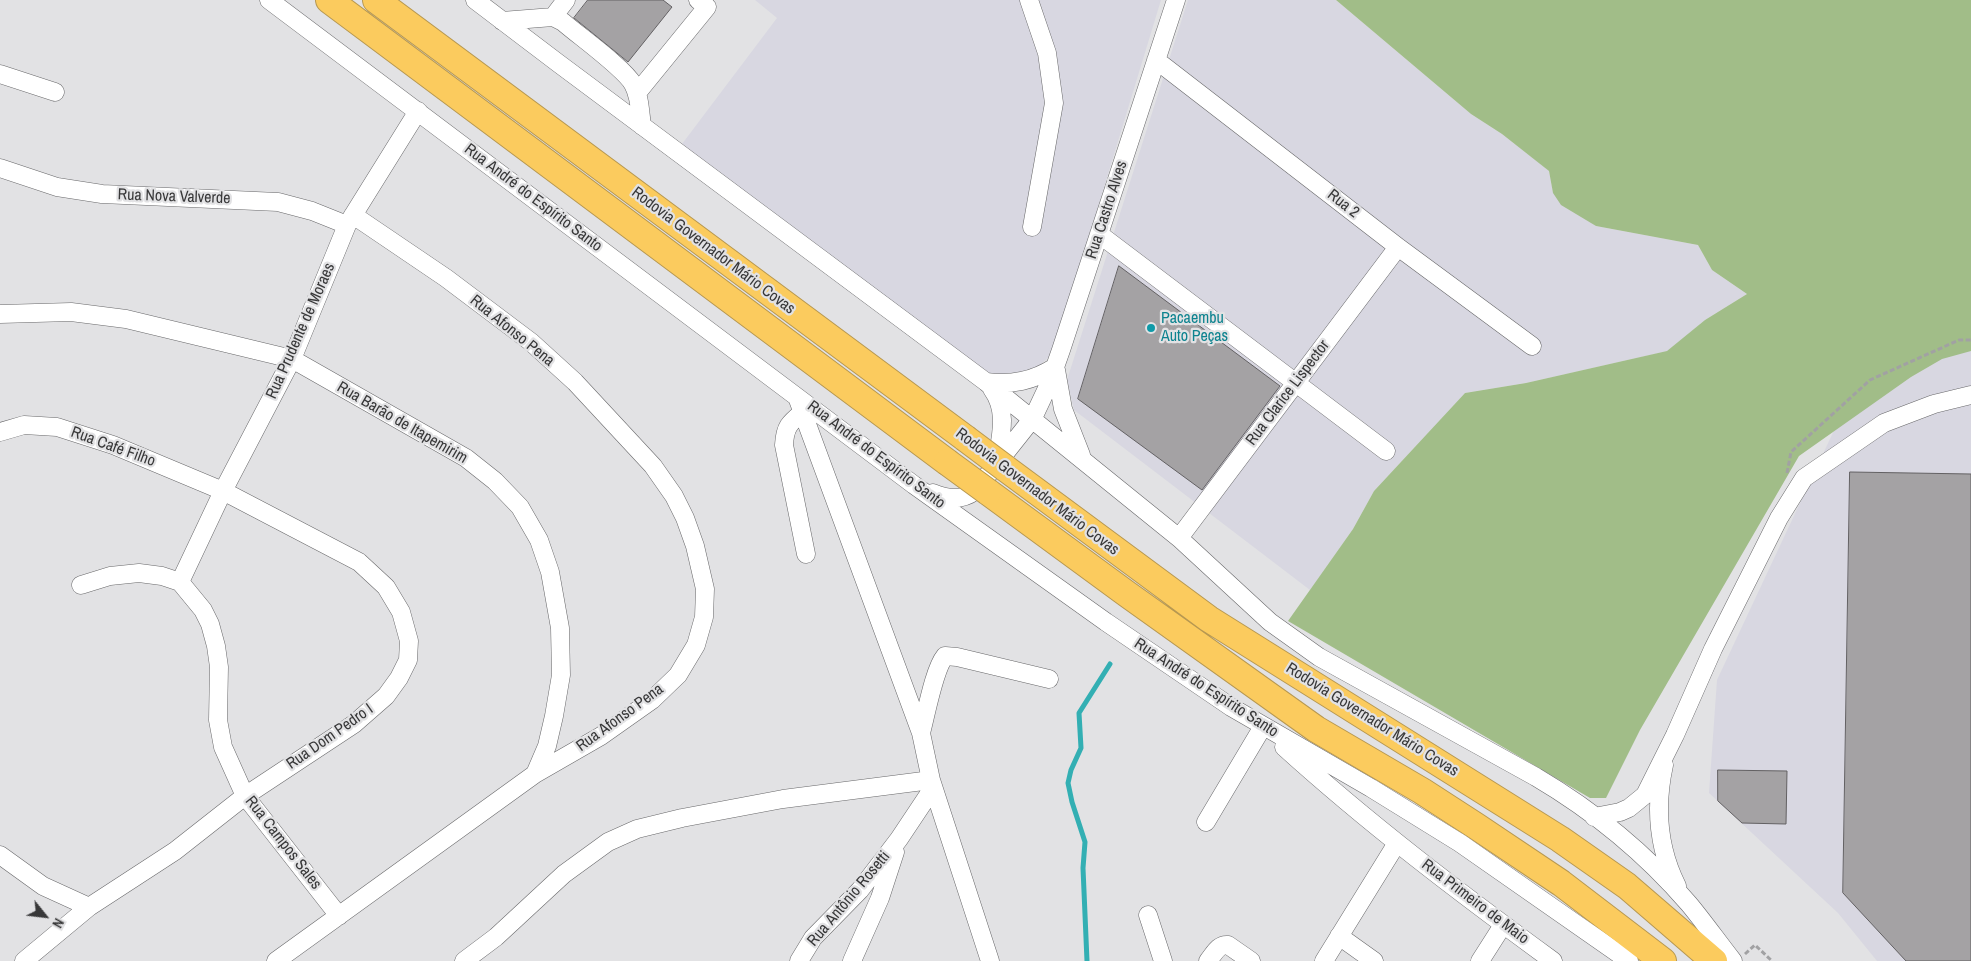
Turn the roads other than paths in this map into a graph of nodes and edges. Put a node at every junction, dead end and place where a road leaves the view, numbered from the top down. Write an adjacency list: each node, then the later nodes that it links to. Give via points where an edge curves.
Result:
1 (269, 0): 15 (street, Rua André do Espírito Santo)
2 (329, 0): 76 (highway, Rodovia Governador Mário Covas, bridge, via 1127,594 1316,729 1422,791 1561,883)
3 (376, 0): 34 (highway, Rodovia Governador Mário Covas, bridge)
4 (475, 0): 10 (street, Rodovia Governador Mário Covas)
5 (566, 0): 9 (street)
6 (1029, 0): 19 (street, via 1047,53 1054,103)
7 (1176, 0): 11 (street, Rua Castro Alves)
8 (706, 2): 14 (street)
9 (553, 17): 10 (street); 14 (street, via 621,70)
10 (502, 21): 16 (street, Rodovia Governador Mário Covas)
11 (1156, 60): 20 (street, Rua Castro Alves); 21 (street, Rua 2)
12 (0, 74): 13 (street)
13 (55, 92)
14 (637, 93): 16 (street)
15 (418, 111): 18 (street, Rua Prudente de Moraes); 29 (street, Rua André do Espírito Santo)
16 (642, 126): 26 (street, Rodovia Governador Mário Covas)
17 (0, 168): 18 (street, Rua Nova Valverde, via 57,187 102,194 278,202)
18 (350, 220): 24 (street, Rua Prudente de Moraes); 45 (street, Rua Afonso Pena, via 446,278 524,337 574,382 653,466 674,496 688,527 705,589 704,617 696,645 678,675 652,700 601,736)
19 (1032, 227)
20 (1099, 234): 25 (street, Rua Castro Alves); 27 (street)
21 (1398, 247): 23 (street, Rua 2); 27 (street, Rua Clarice Lispector)
22 (0, 314): 24 (street, Rua Barão de Itapemirim, via 70,312 126,319)
23 (1532, 346)
24 (292, 359): 36 (street, Rua Prudente de Moraes); 45 (street, Rua Barão de Itapemirim, via 466,458 520,507 539,540 550,572 560,628 561,674 554,716 547,746)
25 (1055, 367): 26 (street, via 1022,382); 30 (street, Rua Castro Alves); 33 (street, via 1063,409)
26 (986, 382): 30 (street, Rodovia Governador Mário Covas); 34 (street, via 996,394 1002,410)
27 (1296, 383): 32 (street); 37 (street, Rua Clarice Lispector)
28 (1971, 395): 44 (street, via 1884,422 1804,478 1779,518 1713,649)
29 (800, 404): 35 (street, Rua André do Espírito Santo); 38 (street, via 785,432 784,445); 43 (street, Rua André do Espírito Santo)
30 (1033, 418): 33 (street, Rodovia Governador Mário Covas); 34 (street, Rua Castro Alves)
31 (0, 432): 36 (street, Rua Café Filho, via 24,425 57,427 113,445)
32 (1386, 451)
33 (1083, 459): 37 (street, Rodovia Governador Mário Covas)
34 (1001, 464): 35 (street, Rua Castro Alves, via 975,491 963,497 942,497); 77 (highway, Rodovia Governador Mário Covas, via 1209,619 1560,839 1627,886)
35 (914, 485): 42 (street, Rua André do Espírito Santo, via 1185,677)
36 (223, 491): 39 (street, Rua Prudente de Moraes); 47 (street, Rua Dom Pedro I, via 359,562 386,587 401,612 409,641 408,660 386,696 354,724)
37 (1179, 538): 48 (street, Rodovia Governador Mário Covas, via 1252,608 1319,657 1542,781)
38 (806, 554)
39 (180, 582): 40 (street, via 139,573 110,576); 47 (street, Rua Campos Sales, via 210,624 219,668 218,720 223,747)
40 (81, 585)
41 (1049, 679): 43 (street, via 946,656 940,665)
42 (1259, 725): 49 (street); 51 (street, Rua Primeiro de Maio, via 1337,795); 75 (street, Rua André do Espírito Santo, via 1460,843)
43 (921, 734): 46 (street, Rua André do Espírito Santo)
44 (1675, 735): 48 (street, via 1645,795 1620,812); 55 (street, via 1664,767 1660,823 1665,857)
45 (535, 774): 58 (street, Rua Afonso Pena)
46 (932, 784): 50 (street, Rua Antônio Rosetti); 64 (street, via 783,799 636,829 608,842 564,874 496,937); 67 (street, Rua André do Espírito Santo)
47 (245, 796): 56 (street, Rua Dom Pedro I, via 175,851); 58 (street, Rua Campos Sales)
48 (1594, 817): 55 (street, Rodovia Governador Mário Covas, via 1641,855)
49 (1206, 822)
50 (899, 839): 53 (street, Rua Antônio Rosetti); 54 (street)
51 (1397, 843): 59 (street, Rua Primeiro de Maio); 60 (street)
52 (0, 855): 56 (street, via 43,886)
53 (860, 890): 54 (street); 65 (street, Rua Antônio Rosetti, via 813,938)
54 (880, 898): 66 (street)
55 (1688, 903): 61 (street, Rodovia Governador Mário Covas)
56 (89, 907): 62 (street, Rua Dom Pedro I)
57 (1148, 914): 68 (street)
58 (339, 916): 63 (street, Rua Afonso Pena)
59 (1503, 925): 73 (street); 74 (street, Rua Primeiro de Maio)
60 (1339, 936): 71 (street); 72 (street)
61 (1738, 958)
62 (24, 961)
63 (276, 961)
64 (464, 961)
65 (800, 961)
66 (852, 961)
67 (990, 961)
68 (1163, 961)
69 (1208, 961): 70 (street, via 1224,945)
70 (1251, 961)
71 (1324, 961)
72 (1374, 961)
73 (1480, 961)
74 (1553, 961)
75 (1629, 961)
76 (1663, 961)
77 (1714, 961)

